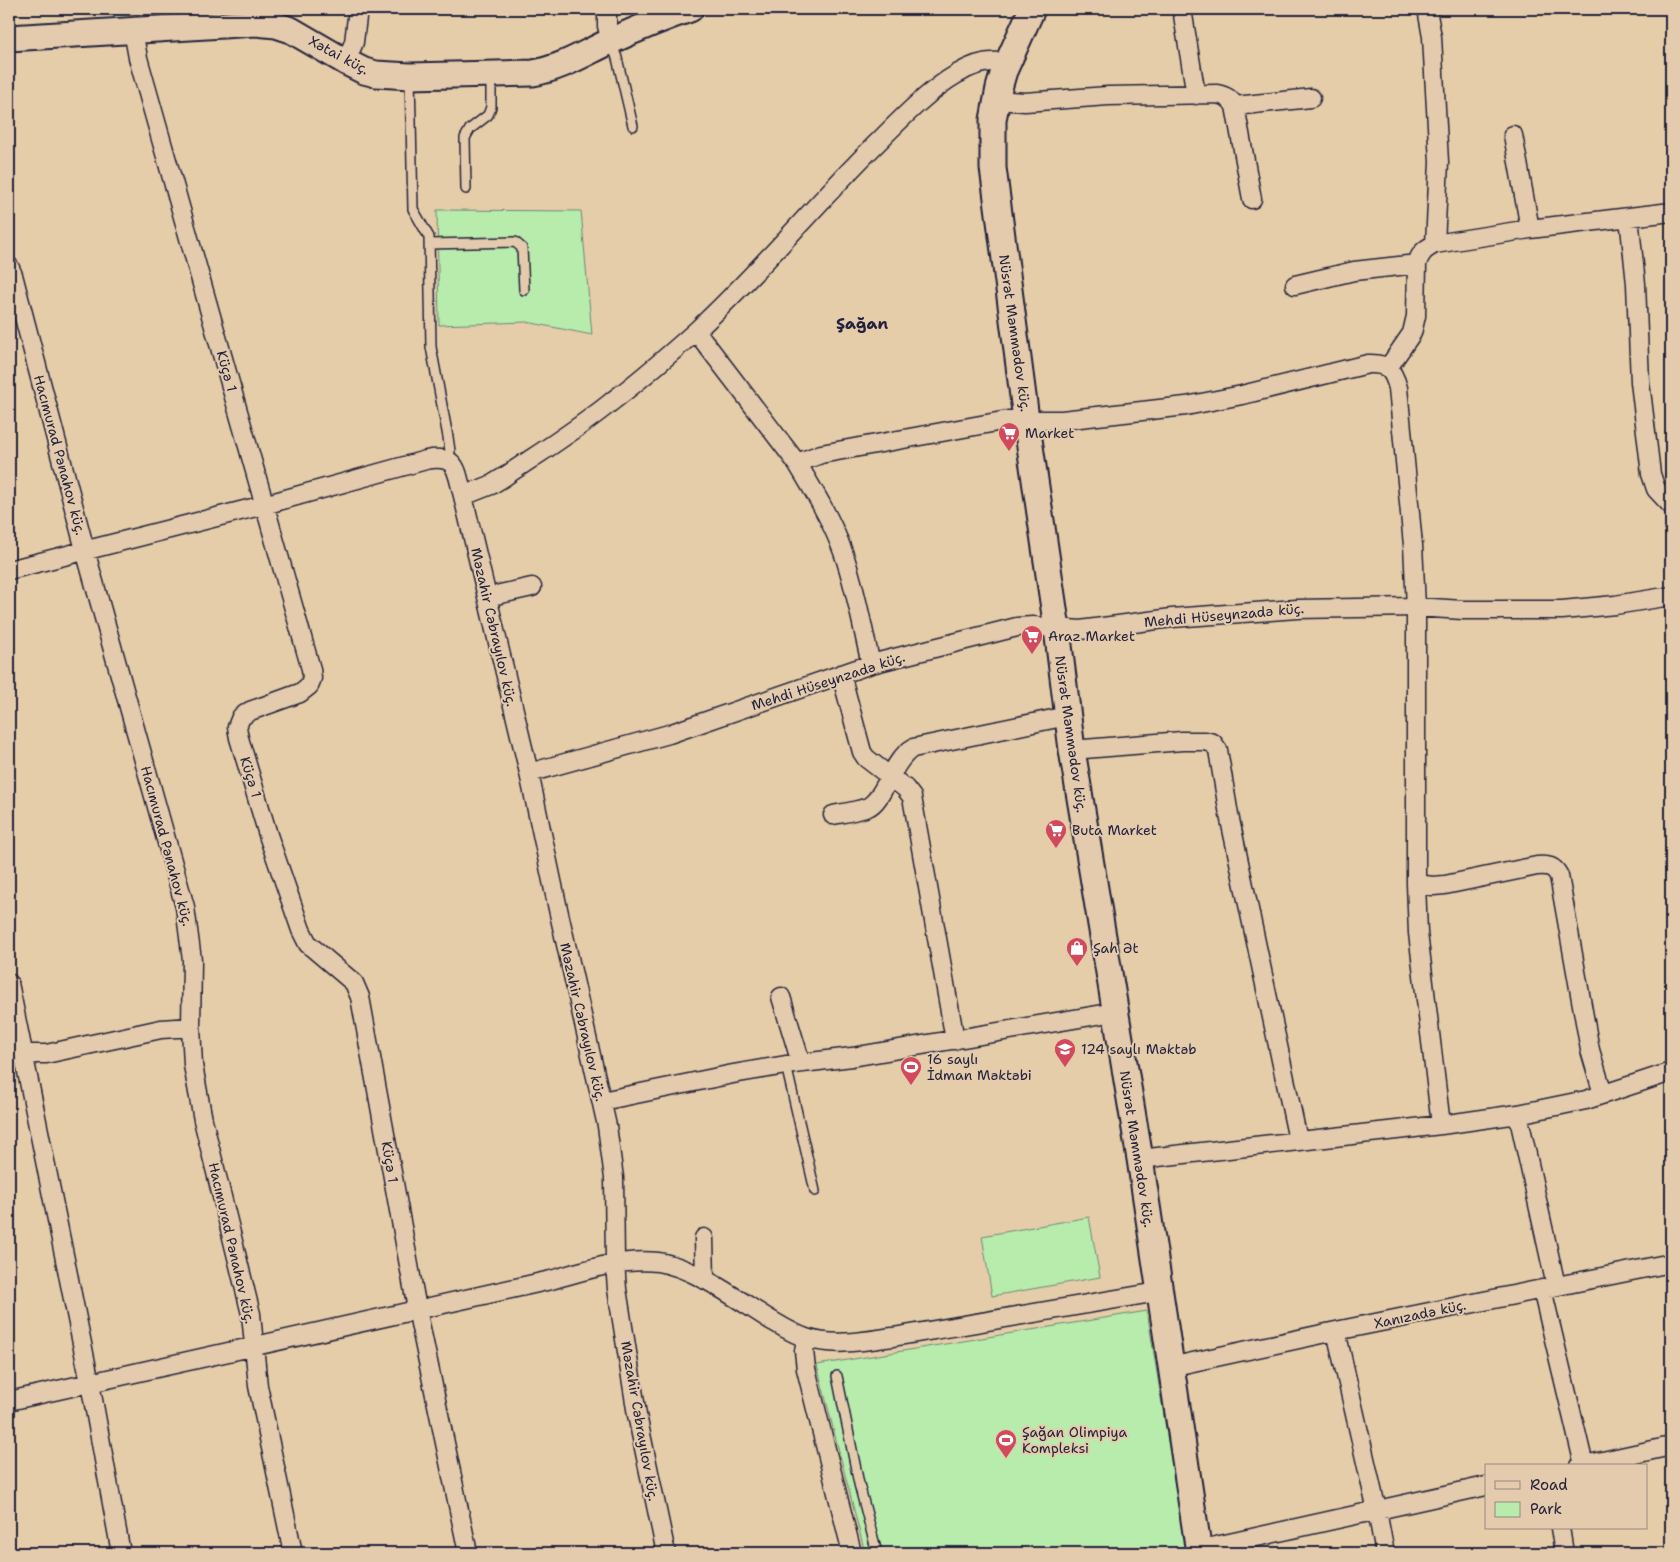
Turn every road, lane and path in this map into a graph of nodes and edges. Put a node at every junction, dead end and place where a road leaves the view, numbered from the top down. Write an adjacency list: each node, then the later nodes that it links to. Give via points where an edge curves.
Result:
1 (358, 9): 10 (street, via 354,42)
2 (607, 9): 9 (street)
3 (690, 9): 9 (street, Xətai küç.)
4 (1032, 9): 11 (street, Nüsrət Məmmədov küç.)
5 (1182, 9): 14 (street)
6 (1427, 9): 26 (street, via 1432,37 1439,162)
7 (133, 30): 8 (street, Xətai küç.); 10 (street, Xətai küç., via 276,25 301,34); 38 (street, Küçə 1, via 138,58)
8 (9, 38)
9 (611, 41): 12 (street, Xətai küç., via 548,70); 18 (lane)
10 (346, 62): 13 (street, Xətai küç., via 376,74)
11 (1007, 63): 16 (street, Nüsrət Məmmədov küç.); 31 (street, via 996,61 972,66 939,87 863,157)
12 (491, 74): 13 (street, Xətai küç.); 20 (lane, via 488,115 465,138)
13 (410, 76): 25 (lane, via 412,209 427,232)
14 (1196, 95): 16 (street, via 1025,102); 17 (street, via 1226,96)
15 (1311, 98): 17 (street)
16 (996, 100): 33 (street, Nüsrət Məmmədov küç., via 993,168)
17 (1235, 106): 21 (street)
18 (633, 126)
19 (1513, 135): 24 (street)
20 (466, 189)
21 (1252, 199)
22 (1671, 212): 23 (street)
23 (1629, 216): 24 (street); 37 (street, via 1640,382 1650,474 1656,489)
24 (1530, 229): 26 (street)
25 (430, 244): 30 (lane, via 515,242 522,248); 34 (lane, via 431,347 450,451)
26 (1434, 244): 27 (street, via 1420,256)
27 (1417, 264): 29 (street, via 1354,271); 32 (street, via 1416,316 1412,333)
28 (9, 266): 39 (street, Hacımurad Pənahov küç.)
29 (1295, 285)
30 (524, 290)
31 (696, 331): 35 (street); 36 (street, via 614,400 504,477)
32 (1388, 368): 33 (street, via 1368,364 1186,406 1062,420); 44 (street, via 1394,374 1398,388)
33 (1026, 419): 35 (street, via 989,422 821,454); 45 (street, Nüsrət Məmmədov küç.)
34 (448, 460): 36 (street, Məzahir Cəbrayılov küç., via 454,464); 38 (street, via 426,460)
35 (797, 463): 46 (street, via 843,551)
36 (463, 496): 43 (street, Məzahir Cəbrayılov küç.)
37 (1671, 504)
38 (264, 505): 39 (street); 75 (street, Küçə 1, via 312,678 310,686 300,692 250,710 241,717 237,727 239,738 301,930 308,944 354,983 360,998)
39 (85, 550): 40 (street); 57 (street, Hacımurad Pənahov küç., via 185,907 192,960)
40 (9, 570)
41 (532, 587): 43 (street)
42 (1671, 596): 44 (street, Mehdi Hüseynzadə küç., via 1562,610)
43 (486, 597): 50 (street, Məzahir Cəbrayılov küç.)
44 (1416, 607): 45 (street, Mehdi Hüseynzadə küç., via 1297,608 1086,629); 53 (street)
45 (1057, 628): 46 (street, Mehdi Hüseynzadə küç., via 1017,627); 48 (street, Nüsrət Məmmədov küç.)
46 (871, 664): 47 (street, Mehdi Hüseynzadə küç.)
47 (841, 674): 50 (street, Mehdi Hüseynzadə küç., via 669,734); 51 (street, via 862,752)
48 (1067, 716): 49 (street, Nüsrət Məmmədov küç.); 51 (street, via 913,748 905,752)
49 (1072, 750): 56 (street, Nüsrət Məmmədov küç.); 66 (street, via 1182,741 1205,741 1213,743 1218,750)
50 (529, 773): 63 (street, Məzahir Cəbrayılov küç.)
51 (890, 776): 52 (street, via 869,807); 58 (street, via 912,796 914,804)
52 (832, 815)
53 (1416, 884): 62 (street, via 1446,885 1537,866 1548,865 1556,870 1590,1050); 65 (street, via 1420,958)
54 (9, 983): 59 (street)
55 (781, 997): 60 (street)
56 (1115, 1012): 58 (street); 67 (street, Nüsrət Məmmədov küç.)
57 (191, 1027): 59 (street, via 161,1029 46,1054); 78 (street, Hacımurad Pənahov küç., via 193,1065 203,1120 251,1314)
58 (955, 1040): 60 (street)
59 (16, 1051): 81 (street)
60 (794, 1064): 63 (street); 68 (lane)
61 (1671, 1072): 62 (street)
62 (1603, 1094): 64 (street)
63 (602, 1101): 70 (street, Məzahir Cəbrayılov küç., via 614,1178)
64 (1518, 1114): 65 (street); 73 (street)
65 (1440, 1125): 66 (street)
66 (1298, 1140): 67 (street)
67 (1140, 1160): 74 (street, Nüsrət Məmmədov küç.)
68 (815, 1191)
69 (704, 1238): 72 (street)
70 (615, 1263): 72 (street, via 660,1263); 75 (street); 93 (street, Məzahir Cəbrayılov küç., via 637,1415)
71 (1671, 1263): 73 (street, Xanızadə küç.)
72 (705, 1280): 77 (street)
73 (1549, 1287): 76 (street, Xanızadə küç.); 84 (street)
74 (1158, 1292): 77 (street, via 849,1343); 79 (street, Nüsrət Məmmədov küç.)
75 (417, 1309): 78 (street); 92 (street, Küçə 1)
76 (1336, 1331): 79 (street, Xanızadə küç.); 87 (street)
77 (806, 1338): 94 (street, via 806,1369)
78 (254, 1345): 81 (street); 91 (street, Hacımurad Pənahov küç., via 258,1386)
79 (1170, 1367): 89 (street, Nüsrət Məmmədov küç.)
80 (837, 1376): 95 (lane)
81 (90, 1383): 82 (street); 90 (street)
82 (9, 1401)
83 (1671, 1446): 85 (street)
84 (1582, 1464)
85 (1587, 1464)
86 (1485, 1486): 87 (street)
87 (1378, 1511): 89 (street); 96 (street)
88 (1560, 1530): 97 (street)
89 (1198, 1551)
90 (121, 1553)
91 (293, 1553)
92 (468, 1553)
93 (666, 1553)
94 (852, 1553)
95 (876, 1553)
96 (1385, 1553)
97 (1564, 1553)

